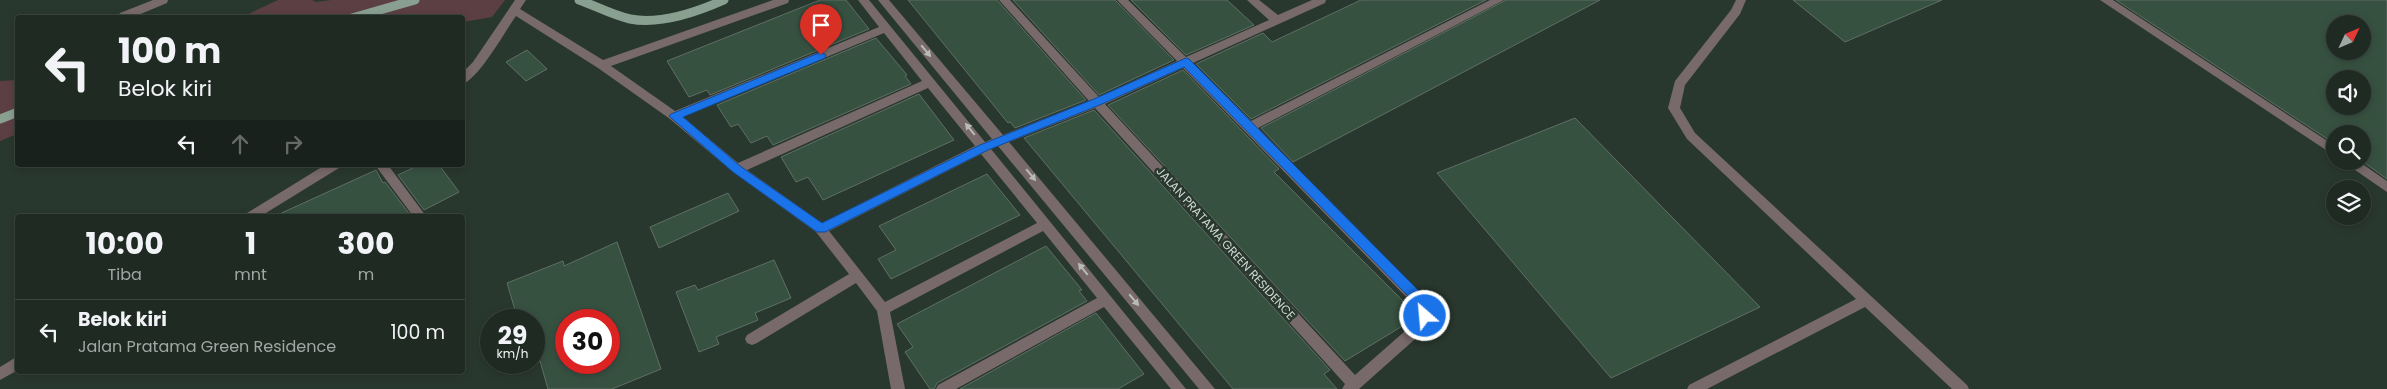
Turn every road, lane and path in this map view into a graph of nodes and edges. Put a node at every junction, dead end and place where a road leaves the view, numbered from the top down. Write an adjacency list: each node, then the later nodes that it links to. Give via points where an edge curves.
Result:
1 (163, 0): 13 (street)
2 (784, 0): 18 (street)
3 (863, 0): 16 (street)
4 (883, 0): 15 (street)
5 (1004, 0): 21 (street, JALAN PRATAMA GREEN RESIDENCE)
6 (1122, 0): 17 (street)
7 (1252, 0): 14 (street)
8 (1321, 0): 14 (street)
9 (1499, 0): 23 (street)
10 (1741, 0): 38 (street, via 1736,11 1678,84 1674,108 1690,136)
11 (2106, 0): 25 (street)
12 (519, 4): 18 (street); 19 (street, via 477,65)
13 (126, 15)
14 (1276, 20): 17 (street)
15 (908, 30): 16 (street); 24 (street, one-way to 24)
16 (891, 32): 20 (street); 22 (street)
17 (1186, 62): 21 (street); 23 (street)
18 (602, 65): 22 (street)
19 (465, 77)
20 (931, 82): 26 (street, one-way to 20); 29 (street)
21 (1098, 102): 24 (street); 43 (street, JALAN PRATAMA GREEN RESIDENCE)
22 (674, 116): 29 (street)
23 (1250, 126): 43 (street, via 1421,303 1425,316 1418,328)
24 (1002, 140): 26 (street); 47 (street, one-way to 47)
25 (2326, 146)
26 (984, 147): 34 (street); 35 (street)
27 (332, 167): 32 (street)
28 (383, 167): 33 (street)
29 (736, 169): 35 (street)
30 (2362, 170): 31 (street)
31 (2387, 187)
32 (254, 214)
33 (418, 214)
34 (1046, 224): 37 (street, one-way to 34); 39 (street)
35 (821, 228): 36 (street)
36 (857, 276): 39 (street); 40 (street)
37 (1107, 299): 44 (street); 46 (street)
38 (1866, 300): 48 (street); 49 (street)
39 (883, 309): 45 (street)
40 (752, 339)
41 (15, 364): 42 (street)
42 (0, 374)
43 (1352, 386)
44 (1176, 388)
45 (898, 389)
46 (943, 389)
47 (1208, 389)
48 (1694, 389)
49 (1962, 389)

